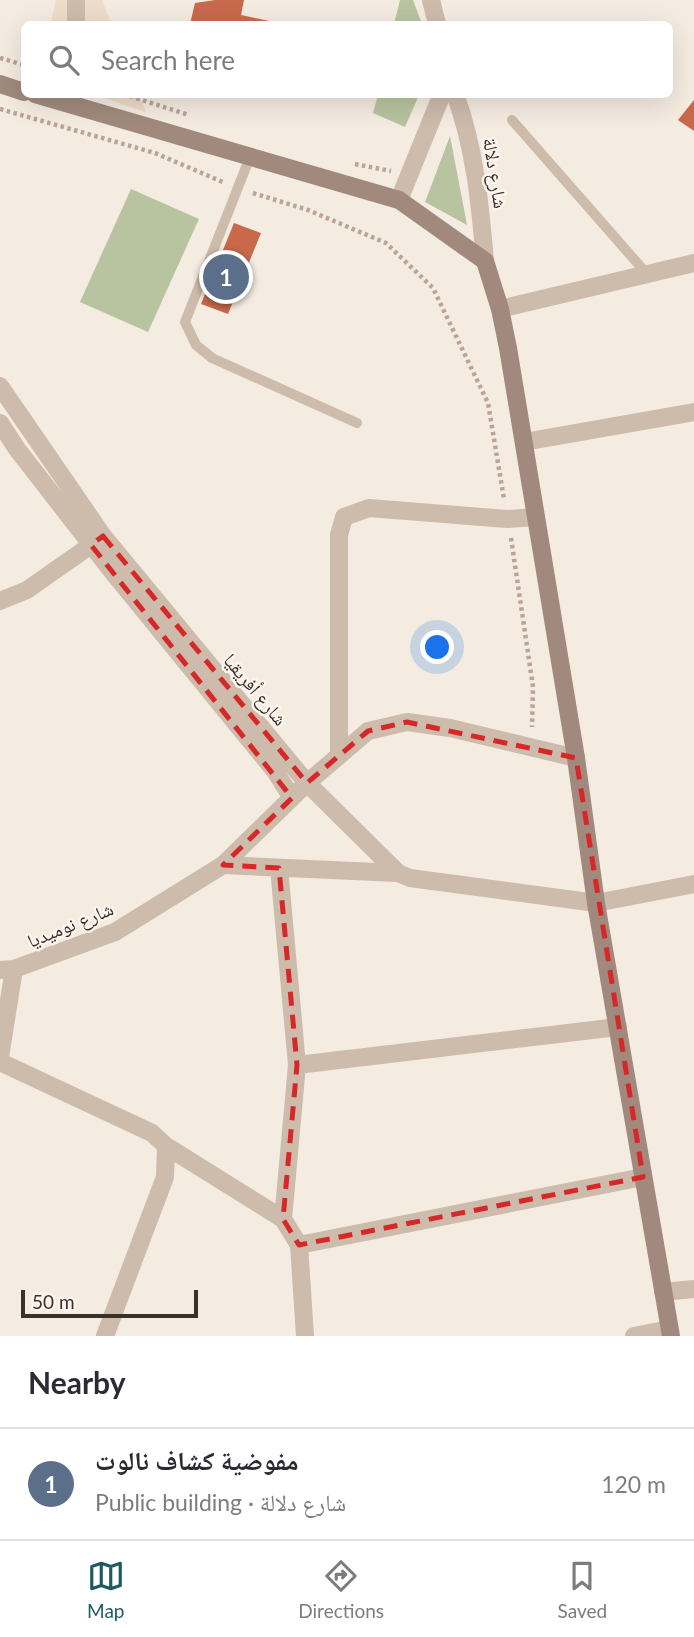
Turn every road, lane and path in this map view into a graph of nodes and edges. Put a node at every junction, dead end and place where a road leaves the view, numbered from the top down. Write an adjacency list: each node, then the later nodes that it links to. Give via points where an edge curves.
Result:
1 (76, 0): 3 (street)
2 (431, 0): 4 (street)
3 (76, 21)
4 (435, 21)
5 (0, 58): 6 (path)
6 (21, 64)
7 (0, 84): 8 (main road)
8 (21, 91)
9 (60, 98): 12 (main road)
10 (440, 98): 17 (street)
11 (456, 98): 18 (street, شارع دلالة, via 467,127 479,195)
12 (78, 101): 15 (main road)
13 (0, 109): 16 (path, via 155,153)
14 (512, 120): 20 (lane)
15 (250, 157): 16 (lane); 17 (main road)
16 (236, 188): 25 (lane, via 185,322 196,345 212,358); 28 (path, via 308,210 386,243 433,288 488,403)
17 (399, 200): 18 (main road)
18 (485, 261): 21 (main road)
19 (694, 263): 20 (street)
20 (647, 274): 21 (street)
21 (500, 309): 26 (main road)
22 (0, 386): 29 (street, شارع أفريقيا)
23 (694, 412): 26 (street)
24 (0, 423): 29 (street, شارع أفريقيا)
25 (357, 423)
26 (524, 442): 27 (main road)
27 (536, 517): 28 (street); 33 (main road)
28 (508, 519): 31 (path, via 533,687); 32 (street, via 369,508 344,517 339,536)
29 (97, 541): 30 (street, via 27,590); 34 (street, شارع أفريقيا); 35 (street, شارع أفريقيا)
30 (0, 601)
31 (531, 748): 32 (street, via 407,722 368,731); 33 (street)
32 (339, 755): 34 (street)
33 (576, 758): 40 (main road)
34 (307, 783): 35 (street, شارع نوميديا); 38 (street)
35 (292, 798): 36 (street, شارع نوميديا)
36 (223, 866): 37 (street); 41 (street, شارع نوميديا, via 115,932)
37 (279, 868): 38 (street); 44 (street)
38 (398, 873): 40 (street)
39 (694, 884): 40 (street)
40 (596, 903): 42 (main road)
41 (7, 970): 43 (street)
42 (618, 1027): 44 (street); 46 (main road)
43 (0, 1059): 45 (street, via 152,1133)
44 (297, 1065): 47 (street)
45 (166, 1146): 47 (street); 52 (street, via 165,1177)
46 (643, 1177): 48 (street); 50 (main road)
47 (283, 1219): 48 (street)
48 (299, 1245): 53 (street)
49 (694, 1289): 50 (street)
50 (663, 1292): 51 (main road)
51 (670, 1332): 54 (street)
52 (105, 1336)
53 (305, 1336)
54 (634, 1336)

